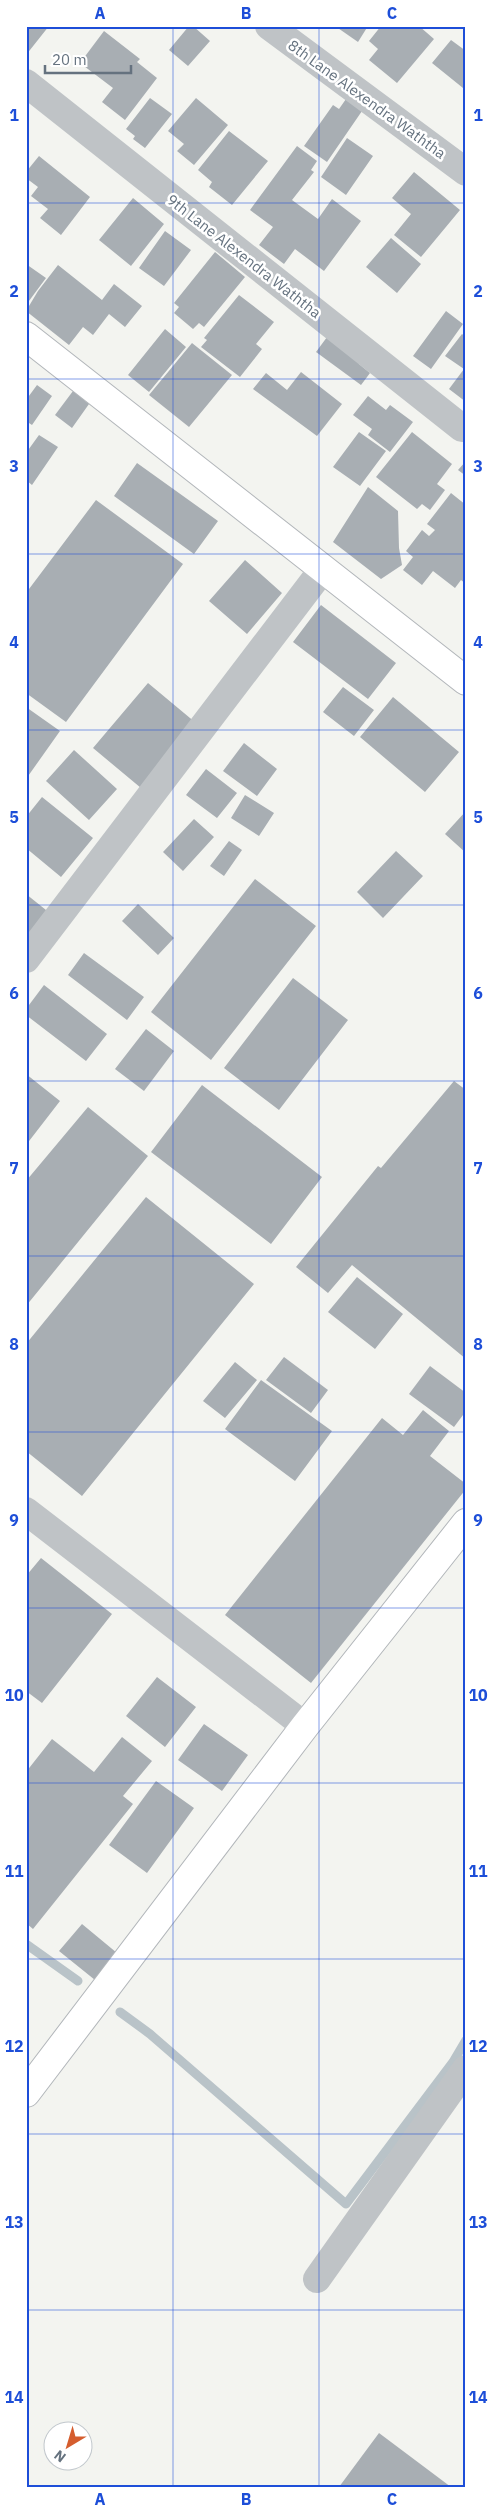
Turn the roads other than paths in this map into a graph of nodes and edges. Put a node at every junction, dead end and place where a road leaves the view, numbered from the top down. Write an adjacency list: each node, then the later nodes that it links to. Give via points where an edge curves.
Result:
1 (269, 26): 3 (street, 8th Lane Alexendra Waththa)
2 (26, 83): 5 (street, 9th Lane Alexendra Waththa)
3 (466, 172)
4 (26, 336): 6 (street)
5 (462, 428)
6 (323, 569): 7 (street); 8 (street)
7 (466, 681)
8 (26, 959)
9 (26, 1511): 11 (street)
10 (466, 1523): 11 (street)
11 (305, 1726): 13 (street)
12 (466, 2069): 14 (street)
13 (26, 2093)
14 (317, 2278)

